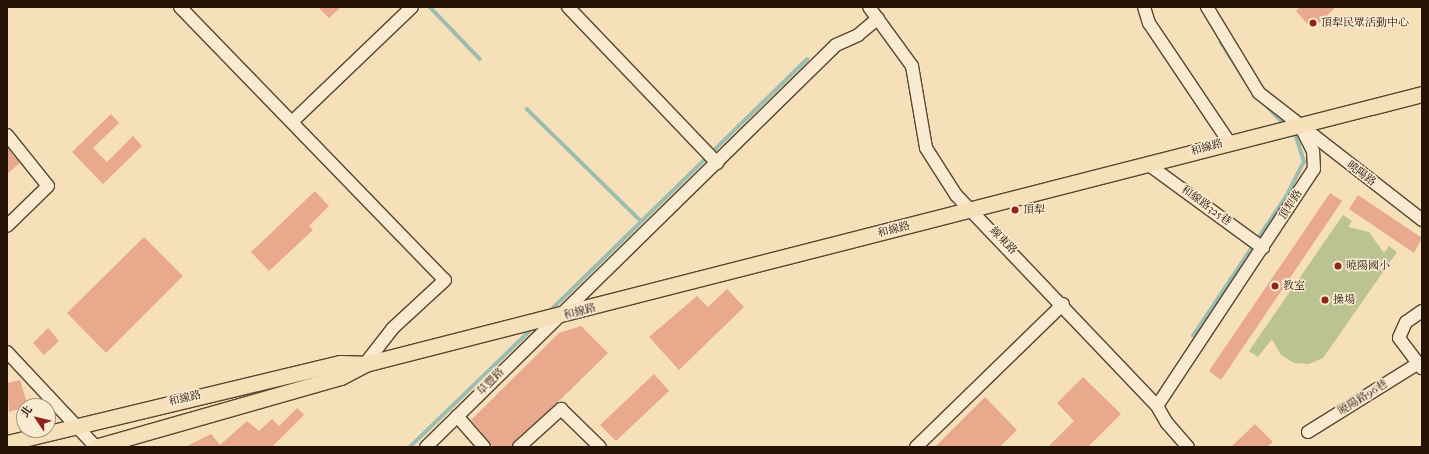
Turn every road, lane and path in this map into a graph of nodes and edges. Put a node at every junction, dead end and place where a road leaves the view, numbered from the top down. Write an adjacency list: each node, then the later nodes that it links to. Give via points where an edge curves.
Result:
1 (180, 7): 9 (street)
2 (412, 7): 9 (street)
3 (568, 7): 13 (street)
4 (870, 7): 7 (street, 線東路)
5 (1144, 7): 12 (street, via 1149,23)
6 (1207, 7): 10 (street, 頂犁路, via 1259,93)
7 (878, 18): 13 (street, 草豐路, via 858,35 836,45); 15 (street, 線東路, via 912,66 926,148 956,195)
8 (1422, 94): 10 (main road, 和線路)
9 (294, 120): 23 (street, via 445,280 393,328)
10 (1301, 127): 12 (main road, 和線路); 16 (street, 曉陽路); 18 (street, 頂犁路, via 1313,151 1314,169)
11 (7, 135): 17 (street, via 48,186)
12 (1229, 142): 14 (main road, 和線路)
13 (717, 164): 21 (street, 草豐路)
14 (1149, 165): 15 (main road, 和線路); 18 (street, 和線路325巷)
15 (971, 210): 19 (street, 線東路); 21 (main road, 和線路)
16 (1422, 220)
17 (7, 226)
18 (1263, 248): 25 (street, 頂犁路)
19 (1063, 304): 25 (street, 線東路); 35 (street)
20 (1422, 311): 24 (street, via 1406,322 1399,338)
21 (557, 318): 23 (main road, 和線路); 26 (street, 草豐路)
22 (7, 352): 27 (street)
23 (365, 364): 27 (main road, 和線路, via 340,363); 30 (main road, 和線路, via 341,377)
24 (1420, 366): 28 (street, 曉陽路96巷)
25 (1157, 406): 36 (street, 線東路, via 1167,423)
26 (457, 416): 31 (street, 草豐路); 32 (street)
27 (74, 426): 29 (main road, 和線路); 30 (street)
28 (1308, 432)
29 (7, 443)
30 (96, 447)
31 (426, 447)
32 (484, 447)
33 (519, 447): 34 (street, via 561,409)
34 (600, 447)
35 (916, 447)
36 (1188, 447)

